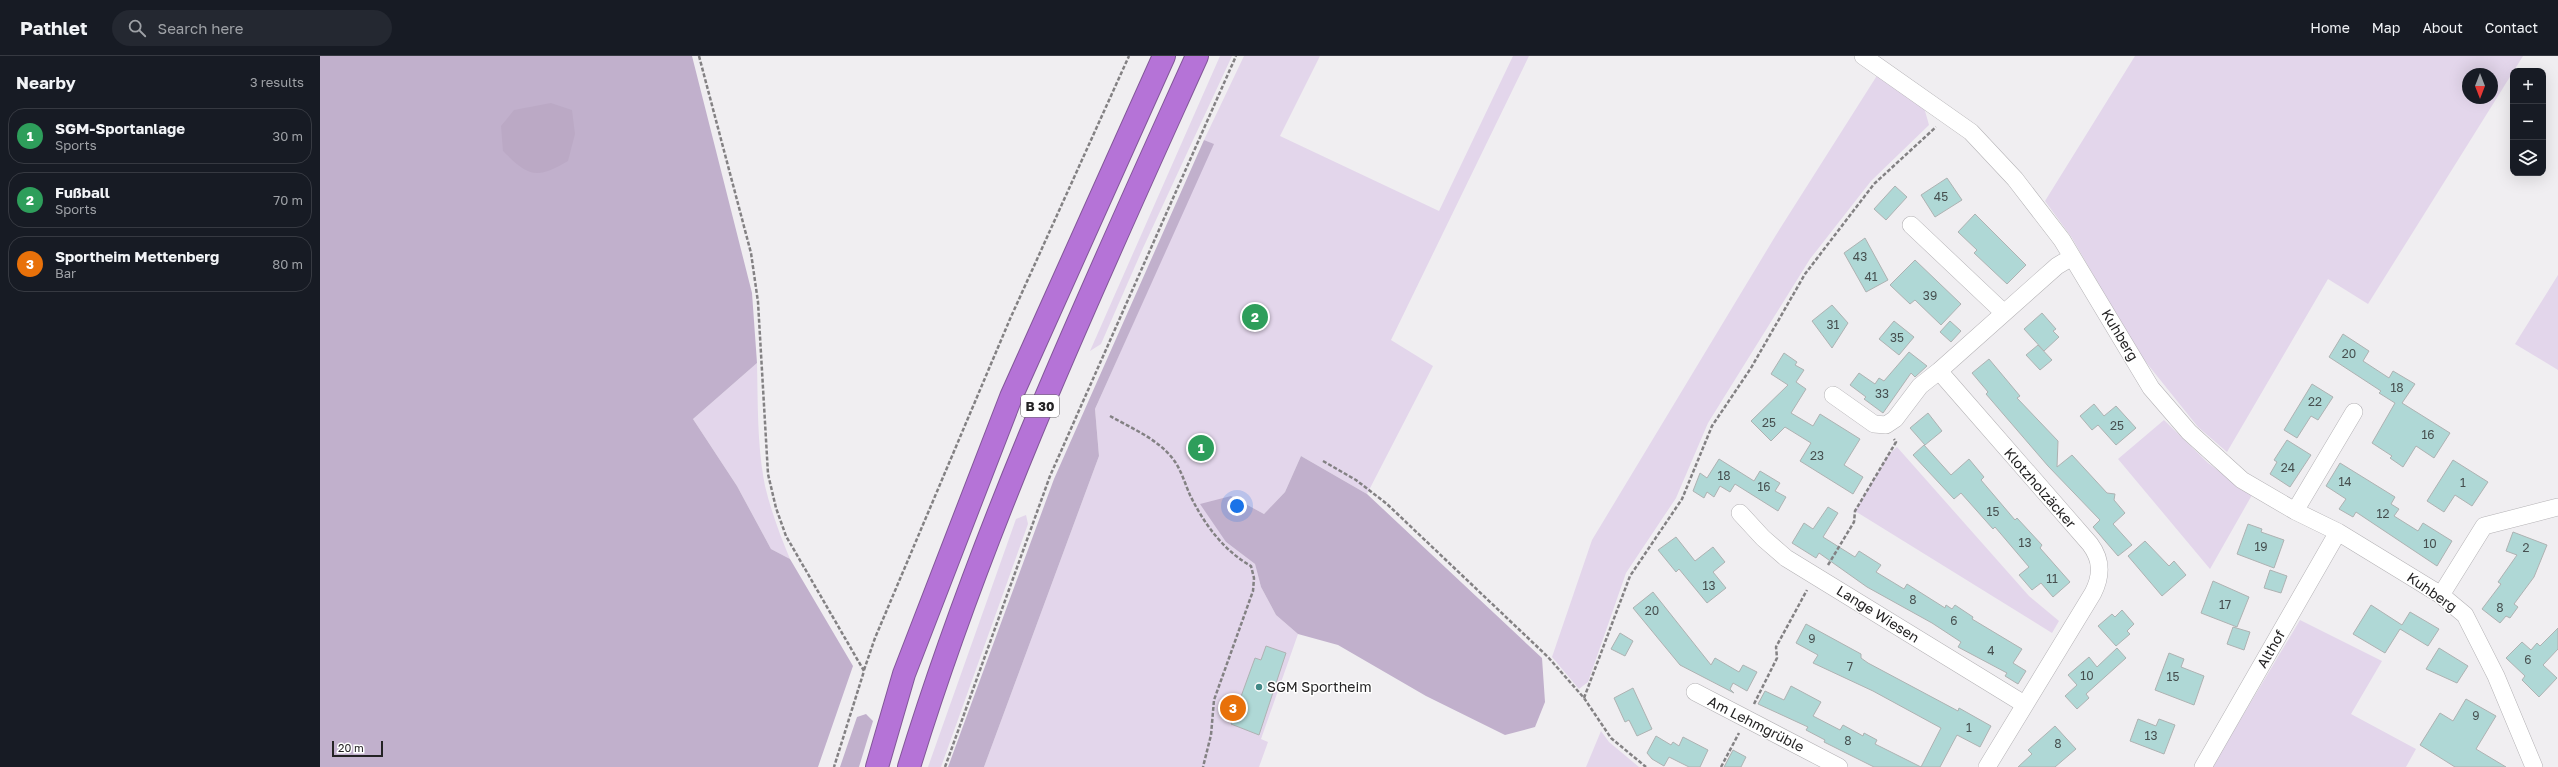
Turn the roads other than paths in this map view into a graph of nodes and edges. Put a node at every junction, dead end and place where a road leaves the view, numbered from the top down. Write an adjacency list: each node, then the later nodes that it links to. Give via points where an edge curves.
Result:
1 (1164, 56): 17 (highway, B 30, via 1011,397 904,674)
2 (1197, 56): 18 (highway, B 30, via 1038,410 935,684)
3 (1863, 56): 5 (street, Kuhberg, via 1971,132 2039,208)
4 (1911, 226): 6 (street)
5 (2072, 257): 6 (street); 11 (street, Kuhberg, via 2151,388 2180,421 2242,480)
6 (2003, 312): 7 (street)
7 (1939, 371): 8 (street, via 1920,386 1895,419 1886,425 1874,424); 16 (street, Klotzholzäcker, via 2090,544 2099,561 2100,574 2092,593)
8 (1833, 395)
9 (2354, 412): 11 (street)
10 (2558, 507): 14 (street, via 2484,526)
11 (2295, 511): 13 (street, Kuhberg)
12 (1740, 514): 16 (street, Lange Wiesen, via 1786,558)
13 (2338, 532): 14 (street, Kuhberg); 21 (street, Althof)
14 (2441, 595): 22 (street, Kuhberg, via 2465,615 2496,676)
15 (1695, 692): 19 (street, Am Lehmgrüble)
16 (2024, 704): 20 (street, Klotzholzäcker)
17 (878, 767)
18 (910, 767)
19 (1839, 767)
20 (1987, 767)
21 (2203, 767)
22 (2534, 767)

